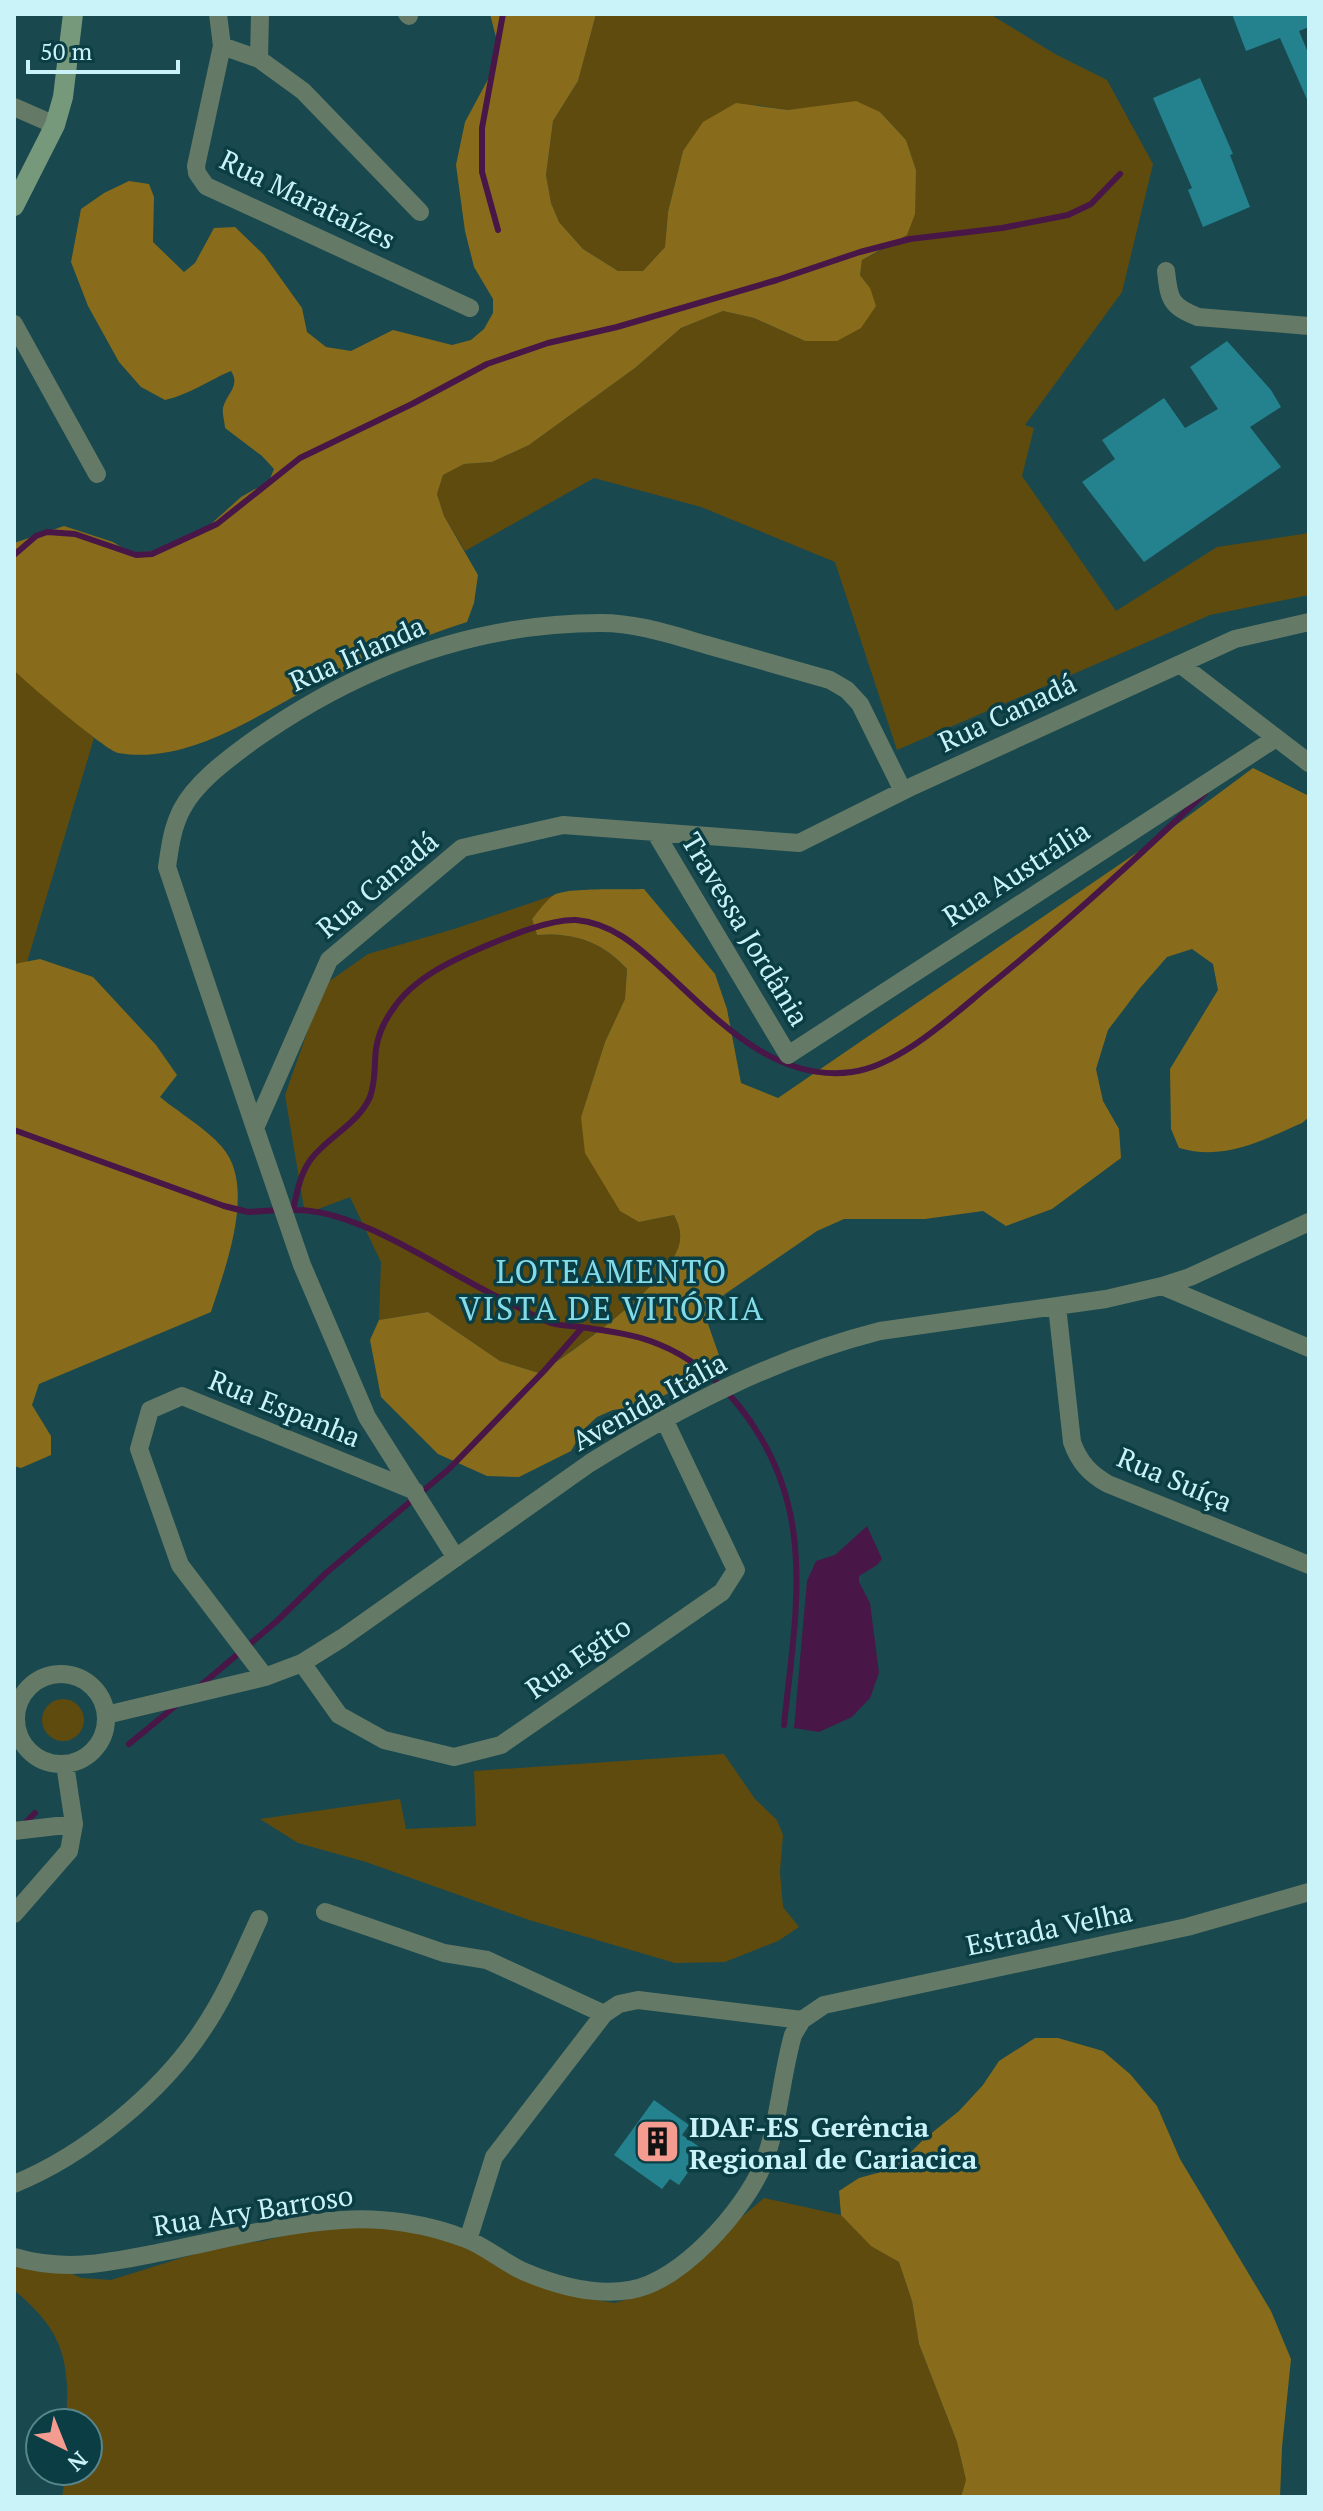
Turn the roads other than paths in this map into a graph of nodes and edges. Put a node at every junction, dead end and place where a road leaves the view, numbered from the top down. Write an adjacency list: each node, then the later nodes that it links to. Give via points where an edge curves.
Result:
1 (73, 14): 7 (street)
2 (218, 14): 4 (street, Rua Marataízes)
3 (260, 14): 5 (street)
4 (222, 46): 5 (street); 11 (street, Rua Marataízes, via 196,166 200,180)
5 (259, 59): 9 (street, via 303,91)
6 (14, 107): 7 (street)
7 (55, 125): 8 (street)
8 (14, 206)
9 (420, 212)
10 (1166, 271): 13 (street, via 1169,298 1182,311 1198,317)
11 (470, 308)
12 (14, 324): 14 (street)
13 (1309, 326)
14 (97, 474)
15 (1309, 622): 16 (street, Rua Canadá, via 1235,639)
16 (1180, 664): 17 (street); 19 (street, Rua Canadá)
17 (1276, 738): 18 (street); 21 (street, Rua Austrália)
18 (1309, 763)
19 (903, 791): 20 (street, Rua Canadá, via 799,843); 22 (street, Rua Irlanda, via 860,704 847,690 830,680 646,627 603,623 501,631 451,642 346,683 292,713 201,784 171,833 167,867)
20 (655, 832): 21 (street, Travessa Jordânia); 22 (street, Rua Canadá, via 563,825 462,848 329,960)
21 (788, 1055)
22 (255, 1128): 28 (street, via 302,1265 367,1417)
23 (1309, 1222): 24 (street, Avenida Itália)
24 (1162, 1286): 25 (street, Avenida Itália); 26 (street)
25 (1057, 1306): 27 (street, Avenida Itália, via 849,1339 786,1361); 30 (street, Rua Suíça, via 1072,1442 1082,1463 1108,1484)
26 (1309, 1348)
27 (664, 1419): 29 (street, Avenida Itália, via 590,1463); 31 (street, Rua Egito, via 736,1570 722,1592 501,1745 454,1757 384,1740 339,1715)
28 (415, 1491): 29 (street); 32 (street, Rua Espanha, via 182,1396 150,1410 139,1449 180,1565)
29 (456, 1558): 31 (street, Avenida Itália)
30 (1309, 1565)
31 (302, 1663): 32 (street, Avenida Itália)
32 (265, 1677): 33 (street, Avenida Itália)
33 (106, 1715): 34 (street, via 90,1685 57,1674 27,1690); 35 (street, via 95,1748)
34 (15, 1723): 35 (street, via 32,1753)
35 (65, 1764): 36 (street)
36 (74, 1824): 37 (street); 40 (street, via 62,1862)
37 (14, 1831)
38 (1309, 1892): 43 (street, Estrada Velha, via 1187,1927 824,2005)
39 (325, 1912): 42 (street, via 444,1953 487,1960)
40 (14, 1914)
41 (259, 1919): 44 (street, via 203,2030 154,2090 91,2140)
42 (604, 2014): 43 (street, via 638,2000); 45 (street, via 494,2157)
43 (802, 2020): 45 (street, Rua Ary Barroso, via 788,2052 764,2163 745,2201 698,2251 665,2276 633,2290 574,2289 523,2271)
44 (14, 2184)
45 (468, 2240): 46 (street, Rua Ary Barroso, via 367,2218 324,2221 92,2266)
46 (14, 2257)

